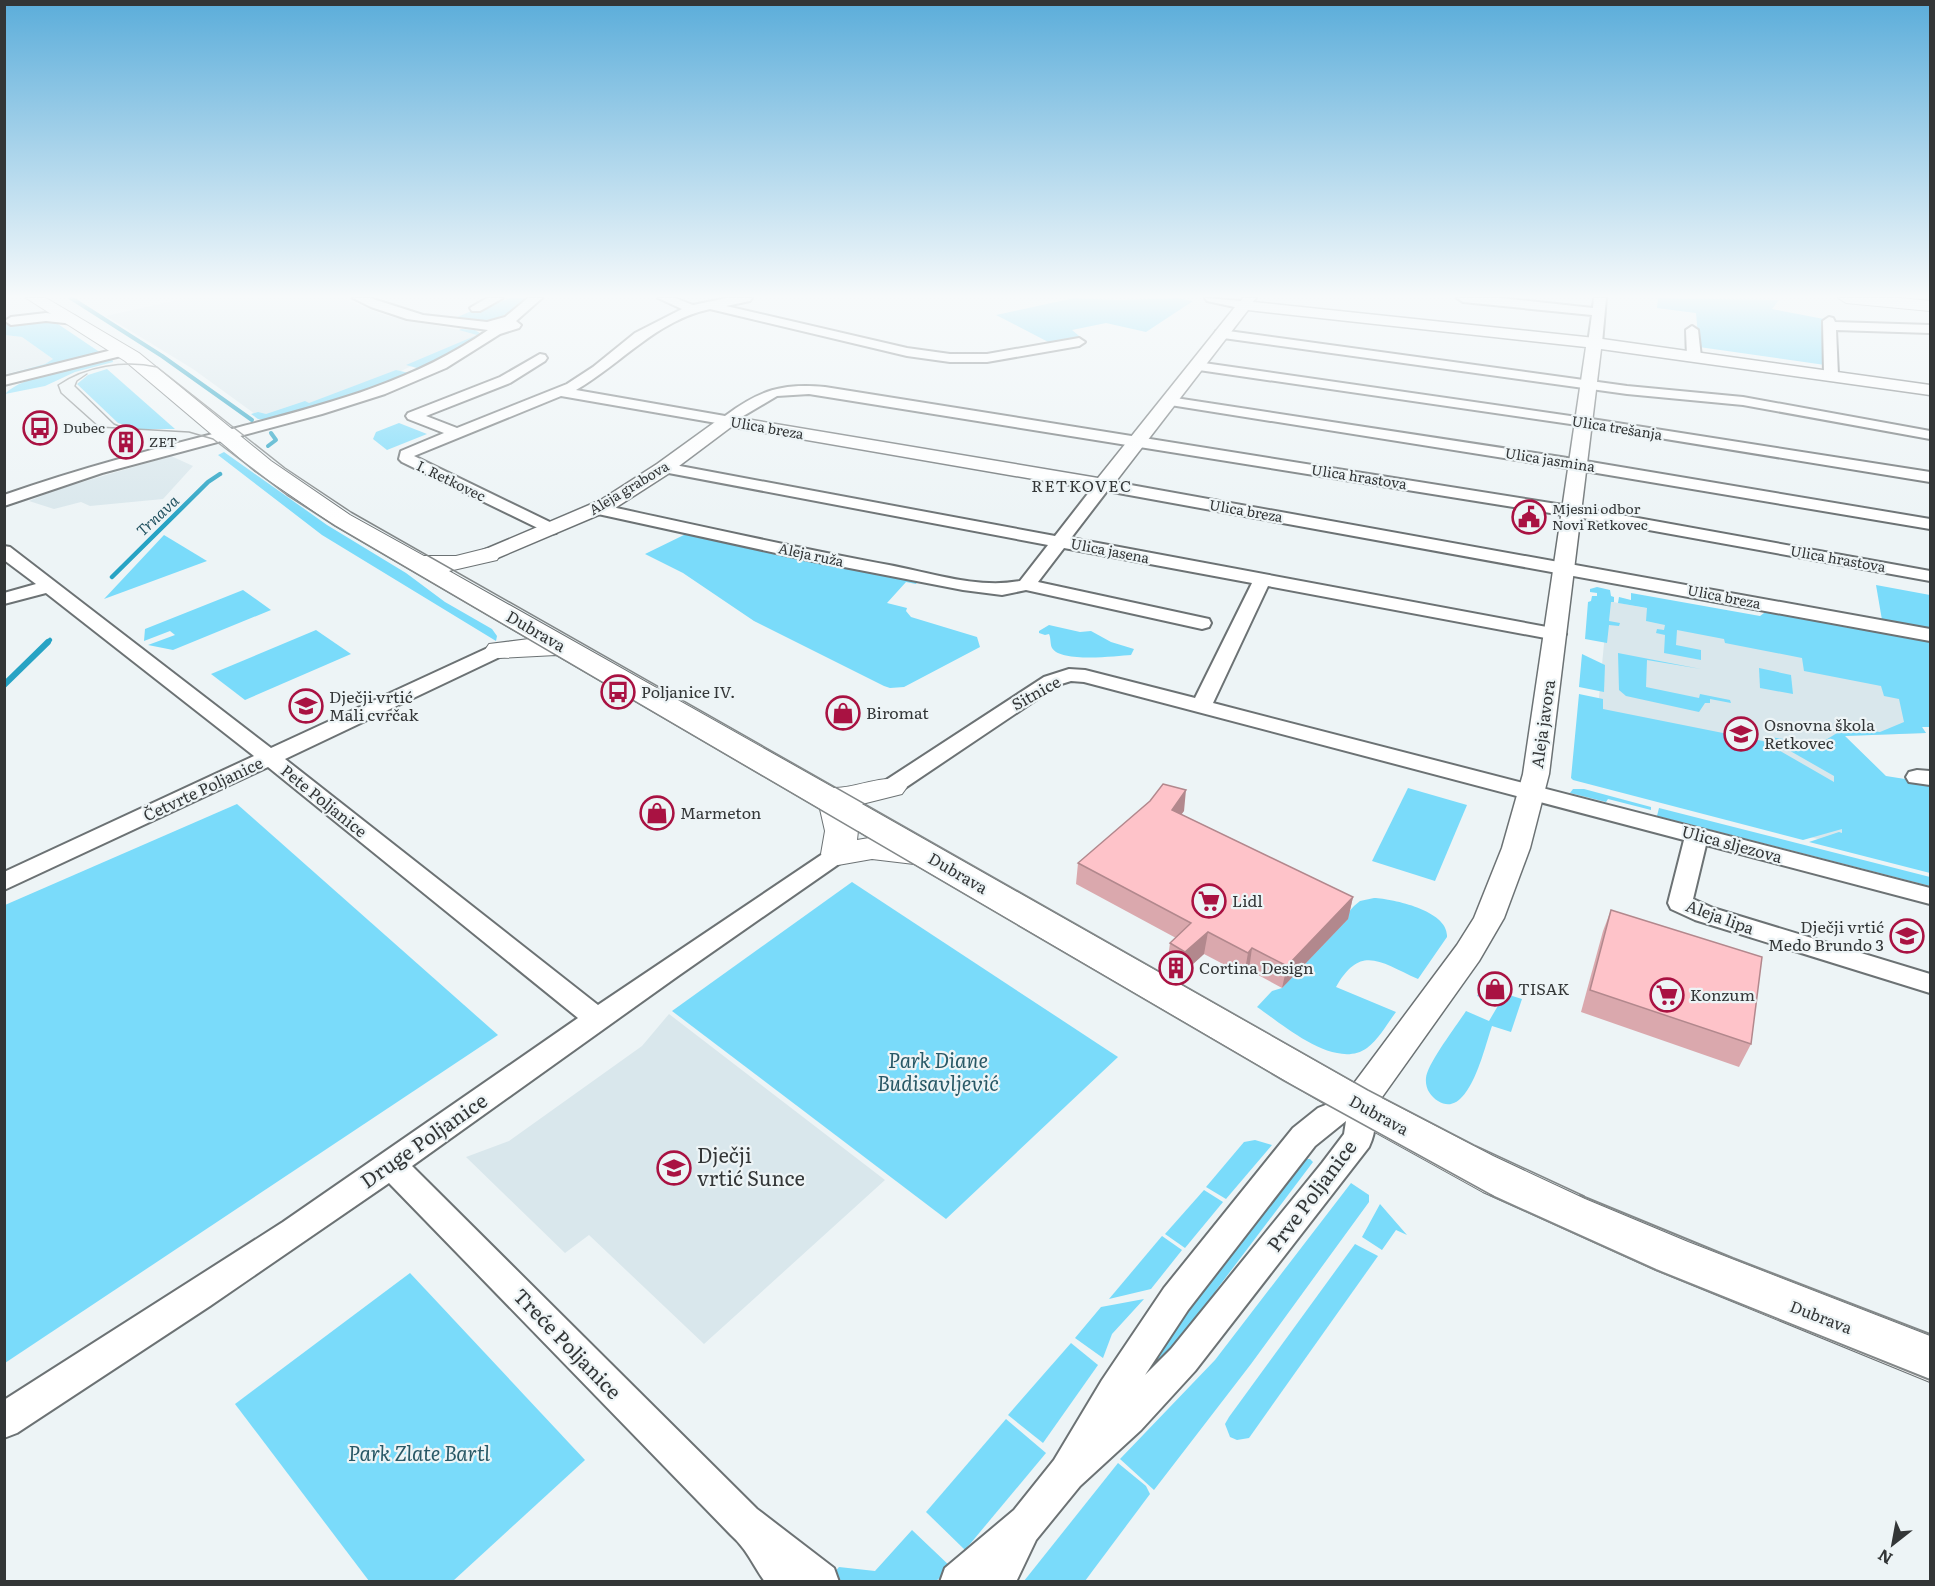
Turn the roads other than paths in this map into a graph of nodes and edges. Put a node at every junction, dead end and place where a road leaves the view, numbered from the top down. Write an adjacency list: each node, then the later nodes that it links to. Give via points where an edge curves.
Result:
1 (40, 372): 12 (street)
2 (149, 372): 20 (main road, Dubrava)
3 (423, 372): 20 (street, via 374,393)
4 (518, 372): 19 (street, via 413,416)
5 (595, 372): 15 (street, I. Retkovec)
6 (1192, 372): 16 (street)
7 (1238, 372): 18 (street, Ulica trešanja)
8 (1499, 372): 13 (street)
9 (1589, 372): 13 (street, Aleja javora)
10 (1808, 372): 11 (street)
11 (1831, 375): 14 (street)
12 (4, 381)
13 (1587, 384): 18 (street, Aleja javora); 21 (street, via 1751,402)
14 (1930, 390)
15 (561, 392): 17 (street, Ulica breza); 19 (street, I. Retkovec)
16 (1169, 401): 22 (street); 23 (street, Ulica jasmina)
17 (728, 421): 22 (street, Ulica hrastova, via 772,392 825,391); 24 (street, Aleja grabova); 26 (street, Ulica breza)
18 (1583, 422): 23 (street, Aleja javora); 25 (street, Ulica trešanja)
19 (457, 433): 31 (street, I. Retkovec, via 409,451 407,459)
20 (225, 435): 27 (street, via 85,473); 35 (main road, Dubrava, via 306,496)
21 (1930, 435)
22 (1137, 442): 26 (street); 29 (street, Ulica hrastova)
23 (1577, 464): 29 (street, Aleja javora); 30 (street, Ulica jasmina)
24 (664, 468): 28 (street, Aleja grabova); 32 (street, Ulica jasena)
25 (1930, 477)
26 (1102, 485): 32 (street); 36 (street, Ulica breza)
27 (4, 501)
28 (598, 510): 31 (street, Aleja grabova); 39 (street, Aleja ruža, via 963,585 1002,590)
29 (1572, 512): 36 (street, Aleja javora); 37 (street, Ulica hrastova)
30 (1930, 524)
31 (550, 529): 34 (street, Aleja grabova)
32 (1058, 541): 38 (street, Ulica jasena); 39 (street)
33 (4, 551): 40 (street, Pete Poljanice)
34 (488, 555): 35 (main road, via 444,565); 41 (main road, via 472,573)
35 (419, 564): 41 (main road, Dubrava)
36 (1565, 567): 45 (street, Aleja javora); 46 (street, Ulica breza)
37 (1930, 576)
38 (1262, 580): 45 (street, Ulica jasena); 49 (street)
39 (1026, 585): 44 (street, Aleja ruža)
40 (50, 586): 42 (street); 50 (street, Pete Poljanice)
41 (468, 592): 43 (main road, Dubrava)
42 (4, 599)
43 (508, 615): 47 (main road, Dubrava); 48 (main road, via 509,628)
44 (1202, 623)
45 (1556, 634): 52 (street, Aleja javora)
46 (1930, 635)
47 (565, 647): 48 (main road); 53 (main road, Dubrava)
48 (499, 650): 50 (street, Četvrte Poljanice)
49 (1201, 706): 51 (street, Sitnice, via 1069,675 1051,681); 52 (street, Sitnice)
50 (270, 758): 58 (street, Četvrte Poljanice); 61 (street, Pete Poljanice)
51 (891, 787): 53 (main road, via 848,798); 54 (main road, via 880,811 881,825)
52 (1533, 791): 55 (street, Ulica sljezova); 62 (street, Aleja javora, via 1489,918)
53 (828, 798): 54 (main road, Dubrava); 56 (main road, via 841,822)
54 (886, 831): 57 (main road, Dubrava)
55 (1697, 834): 59 (street, Ulica sljezova); 60 (street, Aleja lipa, via 1680,903 1704,914)
56 (838, 854): 57 (main road, via 887,849); 61 (street, Druge Poljanice)
57 (941, 863): 62 (main road, Dubrava)
58 (4, 882)
59 (1930, 896)
60 (1930, 984)
61 (596, 1018): 63 (street, Druge Poljanice)
62 (1358, 1104): 64 (main road, Dubrava, via 1593,1223); 66 (street, Prve Poljanice, via 1336,1110 1309,1132 1176,1299 1114,1392); 66 (street, Prve Poljanice, via 1358,1138 1326,1181 1183,1360 1128,1418)
63 (390, 1165): 65 (street, Druge Poljanice, via 203,1294); 67 (street, Treće Poljanice)
64 (1930, 1359)
65 (4, 1421)
66 (1067, 1473): 68 (street, Prve Poljanice)
67 (744, 1522): 69 (street, Treće Poljanice); 70 (street, Treće Poljanice)
68 (1027, 1523): 71 (street, Prve Poljanice); 72 (street, Prve Poljanice)
69 (789, 1581)
70 (820, 1581)
71 (959, 1581)
72 (994, 1581)

